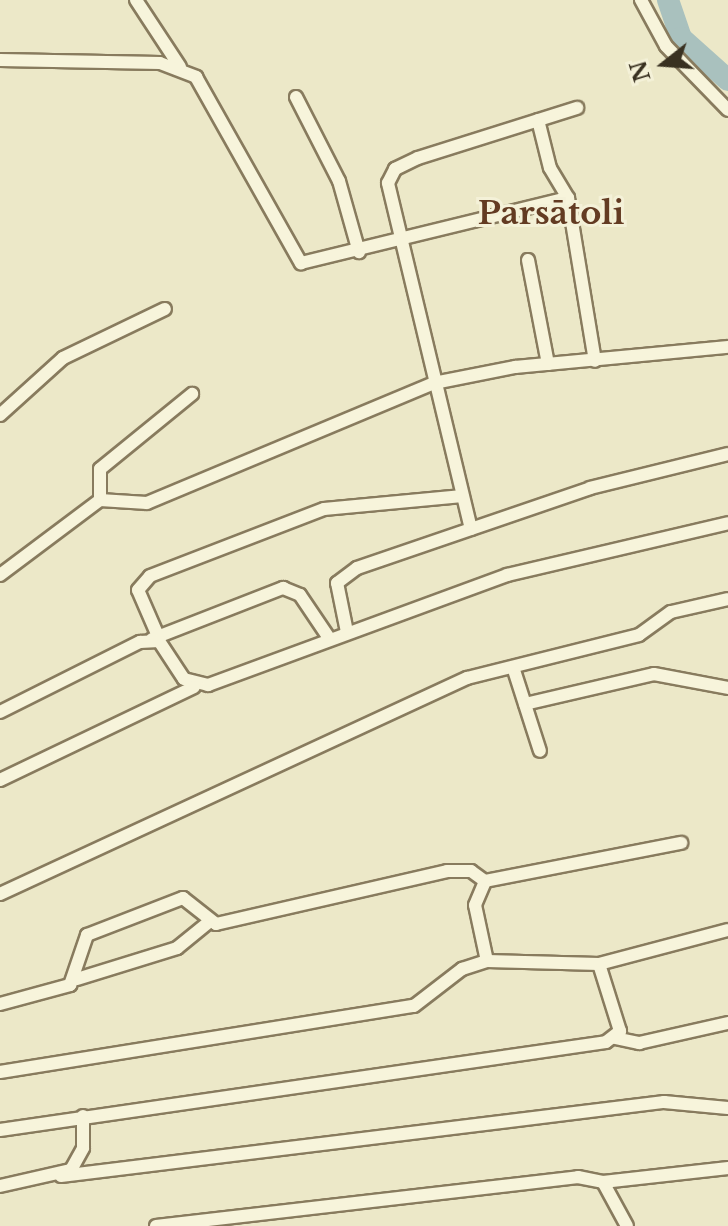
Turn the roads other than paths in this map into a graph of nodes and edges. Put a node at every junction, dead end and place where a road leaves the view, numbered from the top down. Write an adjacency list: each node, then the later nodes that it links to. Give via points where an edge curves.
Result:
1 (136, 0): 4 (street)
2 (641, 0): 7 (street, via 666,46)
3 (0, 60): 4 (street)
4 (180, 67): 11 (street, via 206,91 291,256 317,264)
5 (296, 97): 11 (street, via 339,181)
6 (577, 108): 8 (street)
7 (728, 110)
8 (538, 120): 9 (street, via 550,168); 10 (street, via 395,169 387,196)
9 (568, 198): 10 (street); 15 (street)
10 (398, 240): 11 (street); 17 (street)
11 (359, 252)
12 (528, 260): 16 (street)
13 (165, 309): 19 (street, via 63,358)
14 (728, 347): 15 (street)
15 (595, 361): 16 (street)
16 (548, 364): 17 (street)
17 (434, 383): 21 (street); 22 (street, via 147,503)
18 (192, 394): 22 (street, via 100,469)
19 (0, 415)
20 (728, 454): 24 (street)
21 (462, 496): 24 (street); 28 (street, via 324,509 150,576 138,590)
22 (100, 500): 25 (street)
23 (728, 523): 27 (street, via 507,575)
24 (471, 529): 27 (street, via 343,576 336,594)
25 (0, 575)
26 (728, 599): 30 (street, via 671,612 639,635)
27 (347, 632): 29 (street)
28 (155, 637): 29 (street, via 283,588 300,595); 31 (street); 34 (street)
29 (329, 638): 31 (street)
30 (513, 667): 33 (street); 39 (street, via 379,715 174,818)
31 (194, 687): 36 (street)
32 (728, 688): 33 (street, via 654,674)
33 (525, 704): 35 (street)
34 (0, 712)
35 (540, 751)
36 (0, 780)
37 (681, 843): 38 (street)
38 (485, 881): 40 (street, via 471,871 447,871 328,894 262,919); 43 (street, via 475,905)
39 (0, 894)
40 (209, 922): 45 (street, via 177,948); 45 (street, via 183,898 87,935)
41 (724, 932): 42 (street); 44 (street)
42 (728, 945)
43 (487, 961): 44 (street); 49 (street, via 462,969 414,1006)
44 (599, 964): 48 (street, via 619,1019)
45 (77, 979): 46 (street)
46 (0, 1004)
47 (728, 1023): 48 (street, via 639,1043)
48 (615, 1038): 51 (street)
49 (0, 1072)
50 (728, 1108): 54 (street, via 664,1102)
51 (83, 1116): 52 (street); 54 (street, via 80,1159)
52 (0, 1130)
53 (728, 1168): 55 (street)
54 (61, 1176): 56 (street)
55 (603, 1182): 57 (street, via 578,1177 421,1192); 58 (street)
56 (0, 1186)
57 (156, 1226)
58 (627, 1226)

